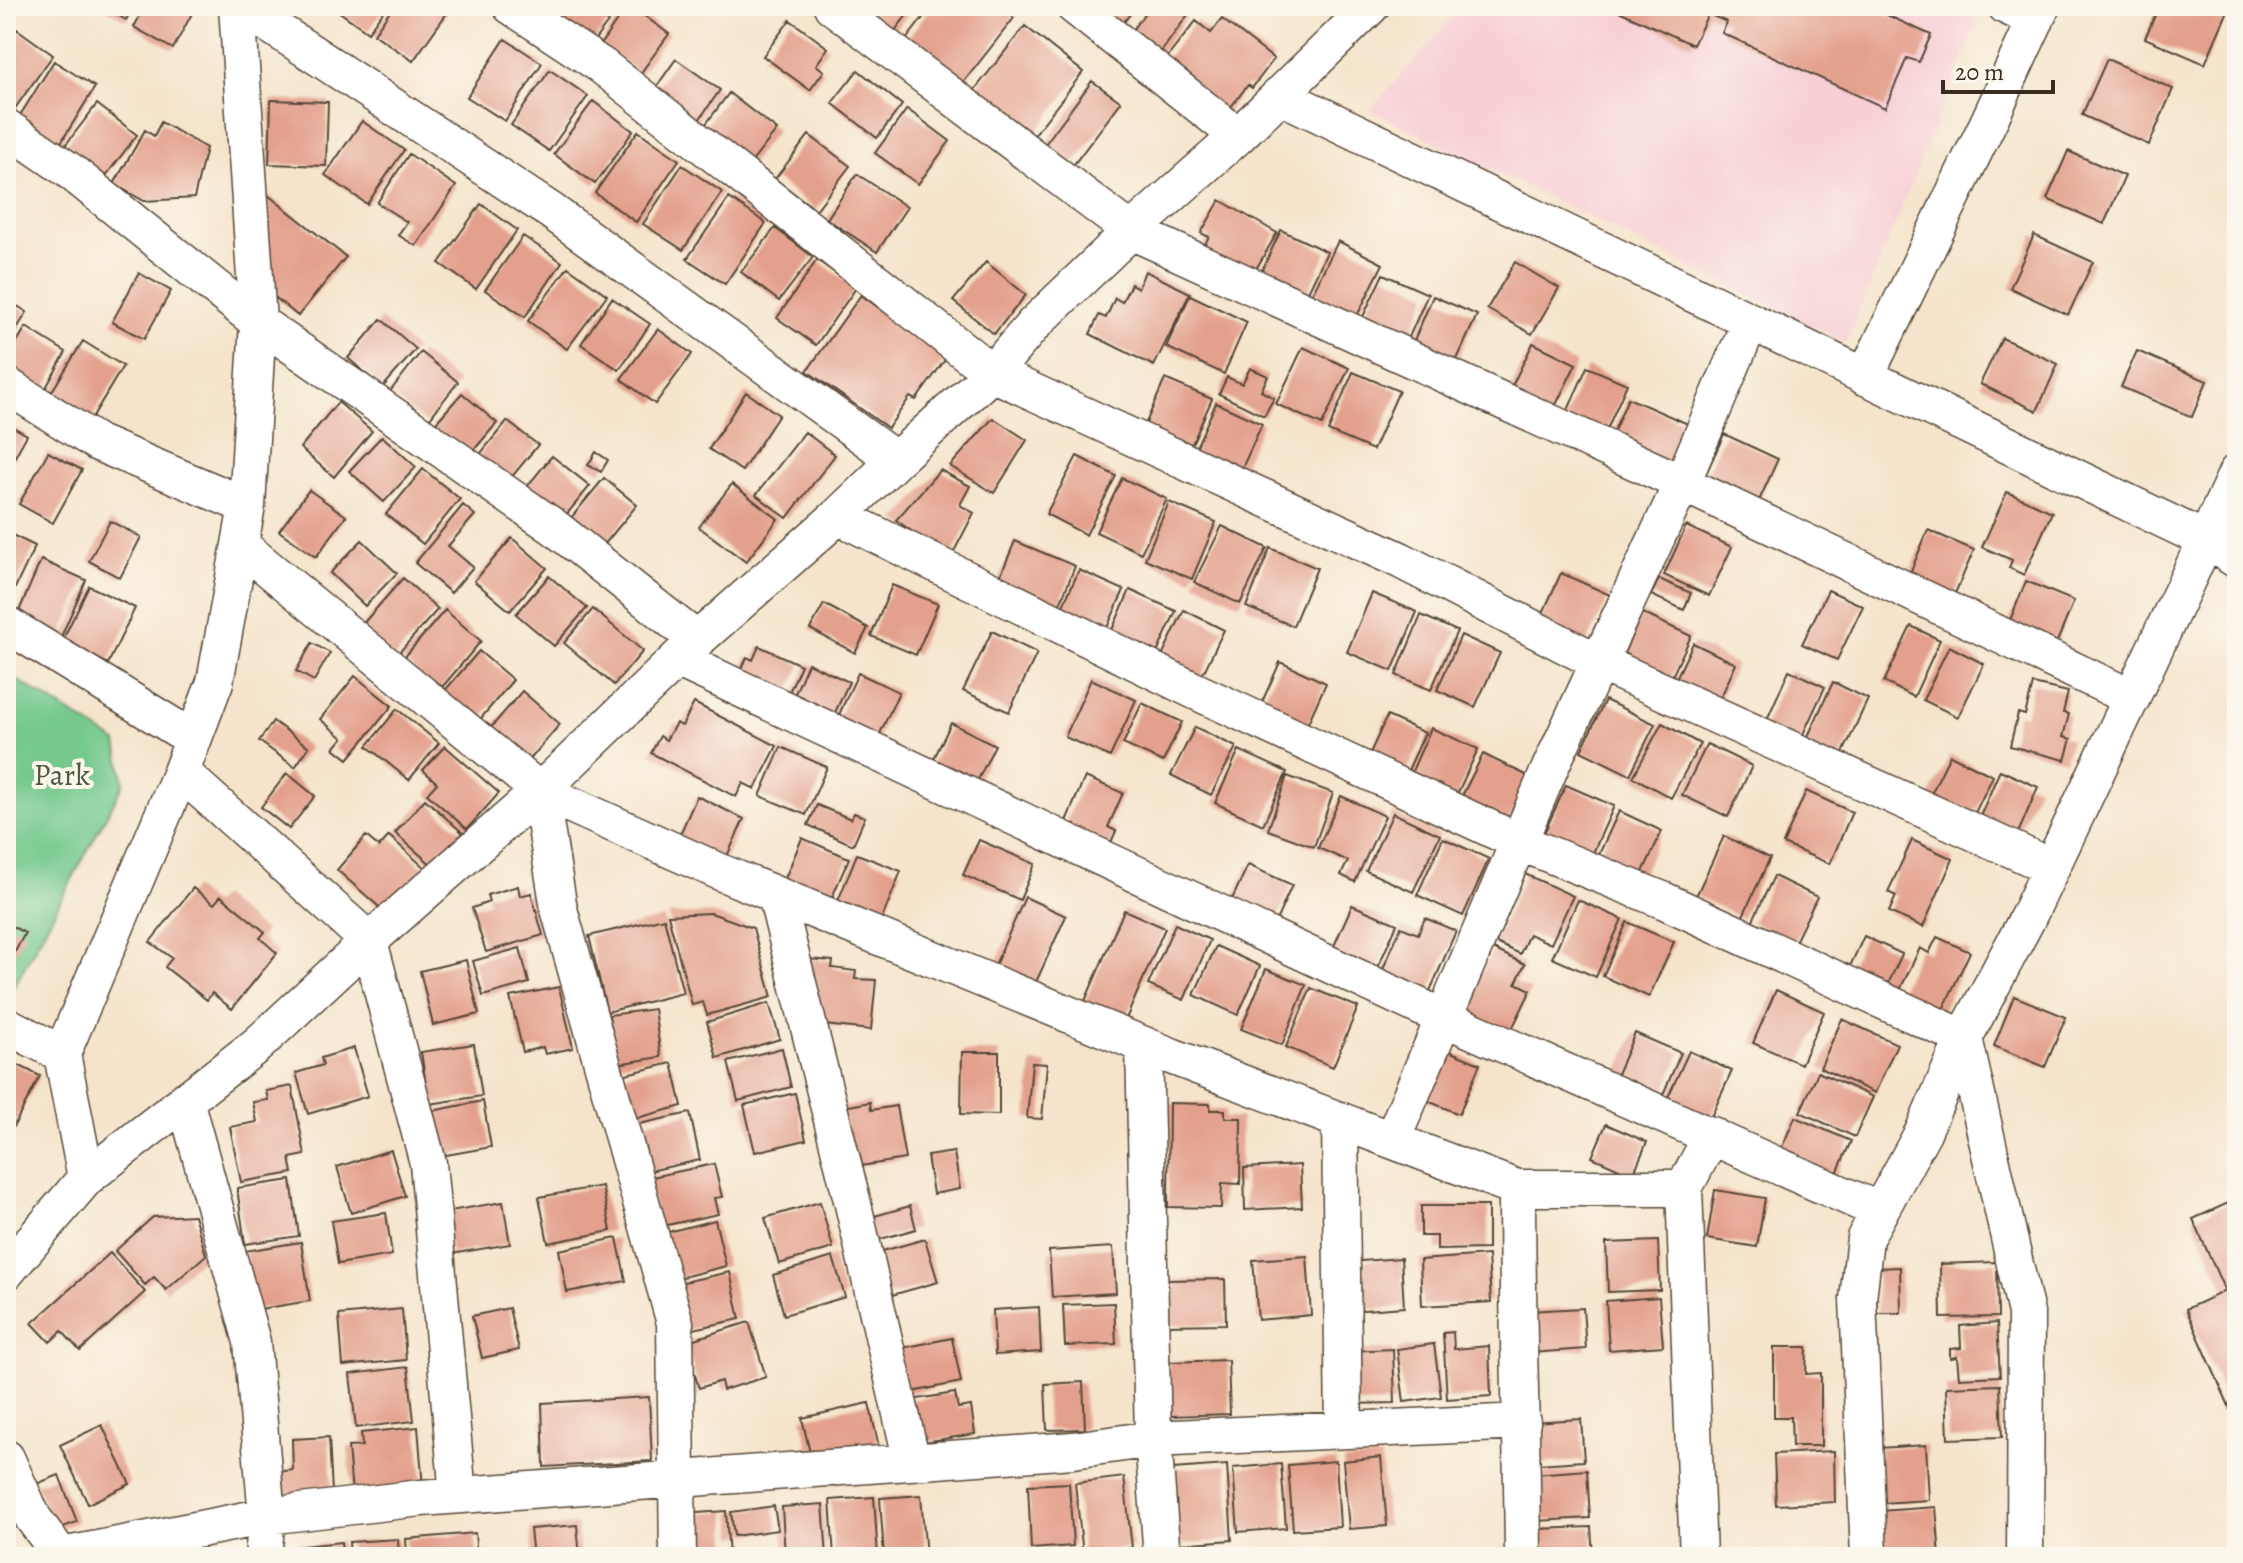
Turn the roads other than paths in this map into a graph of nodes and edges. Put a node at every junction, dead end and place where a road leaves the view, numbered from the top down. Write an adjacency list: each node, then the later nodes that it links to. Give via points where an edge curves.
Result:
1 (239, 6): 11 (street); 16 (street, via 551,211)
2 (511, 6): 13 (street, via 602,66)
3 (832, 6): 10 (street)
4 (1074, 6): 9 (street)
5 (1371, 6): 7 (street)
6 (2028, 11): 14 (street, via 1989,121)
7 (1279, 95): 9 (street); 12 (street)
8 (6, 127): 11 (street, via 70,171)
9 (1238, 136): 10 (street)
10 (1131, 231): 13 (street, via 1034,324); 18 (street)
11 (258, 322): 19 (street); 25 (street, via 554,527)
12 (1750, 322): 14 (street); 18 (street)
13 (992, 373): 16 (street); 26 (street, via 1400,560)
14 (1865, 377): 21 (street)
15 (6, 385): 19 (street, via 98,443)
16 (896, 460): 20 (street)
17 (2237, 472): 21 (street)
18 (1682, 483): 26 (street); 27 (street)
19 (247, 506): 22 (street)
20 (838, 516): 25 (street); 31 (street)
21 (2206, 540): 23 (street); 27 (street)
22 (240, 545): 28 (street, via 215,682); 30 (street)
23 (2237, 560)
24 (6, 624): 28 (street)
25 (687, 649): 30 (street); 35 (street)
26 (1598, 662): 31 (street); 32 (street)
27 (2132, 698): 32 (street)
28 (192, 738): 29 (street)
29 (181, 772): 34 (street); 39 (street)
30 (540, 791): 33 (street); 34 (street); 54 (street, via 559,909 675,1323)
31 (1519, 842): 35 (street); 37 (street, via 1665,901)
32 (2051, 867): 37 (street)
33 (776, 895): 38 (street); 53 (street)
34 (369, 941): 40 (street, via 257,1045); 55 (street, via 428,1163)
35 (1444, 1018): 42 (street); 43 (street)
36 (6, 1025): 39 (street)
37 (1964, 1038): 47 (street, via 1923,1132); 64 (street, via 2026,1313)
38 (1144, 1045): 41 (street); 51 (street)
39 (62, 1054): 44 (street)
40 (185, 1100): 44 (street); 56 (street, via 252,1342)
41 (1340, 1120): 43 (street); 50 (street)
42 (1712, 1135): 46 (street); 47 (street)
43 (1392, 1140): 45 (street)
44 (86, 1178): 48 (street)
45 (1517, 1188): 46 (street); 49 (street)
46 (1684, 1188): 62 (street)
47 (1880, 1211): 63 (street, via 1865,1238 1858,1299)
48 (6, 1272)
49 (1522, 1422): 50 (street); 61 (street)
50 (1344, 1430): 51 (street)
51 (1153, 1439): 53 (street); 60 (street)
52 (6, 1458): 57 (street, via 33,1518)
53 (912, 1462): 54 (street)
54 (677, 1480): 55 (street); 59 (street)
55 (458, 1495): 56 (street)
56 (267, 1516): 57 (street); 58 (street)
57 (62, 1557)
58 (263, 1557)
59 (678, 1557)
60 (1162, 1557)
61 (1523, 1557)
62 (1698, 1557)
63 (1869, 1557)
64 (2025, 1557)

